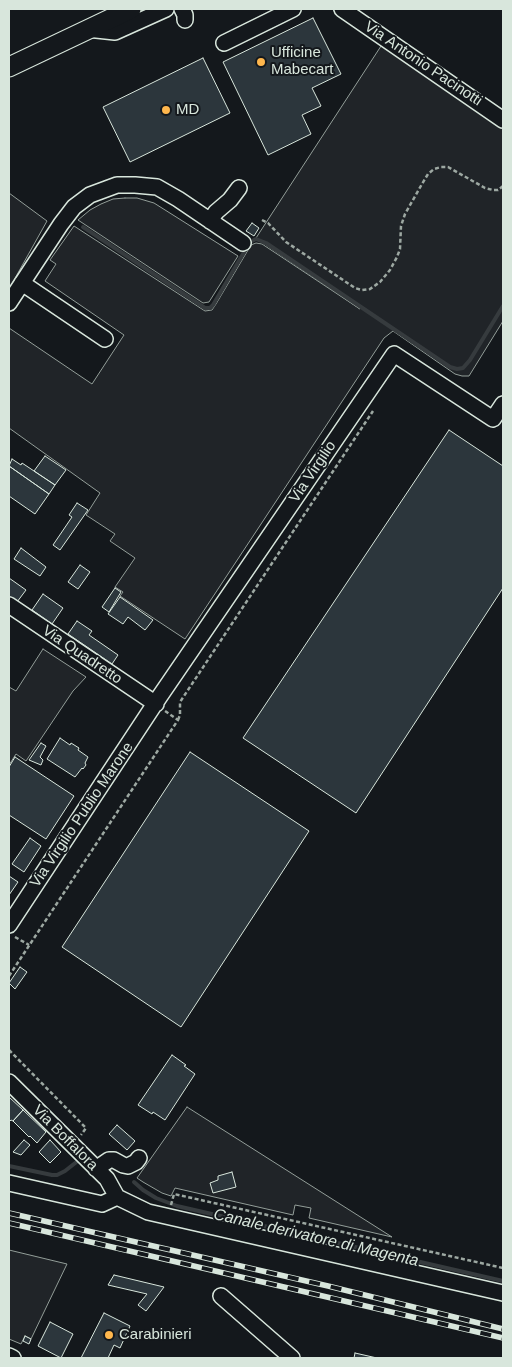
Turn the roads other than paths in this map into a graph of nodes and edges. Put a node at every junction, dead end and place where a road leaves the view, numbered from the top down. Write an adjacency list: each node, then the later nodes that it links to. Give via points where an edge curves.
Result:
1 (131, 9): 5 (main road)
2 (166, 9): 5 (street, via 115,32)
3 (293, 9): 6 (street)
4 (342, 9): 8 (street, Via Antonio Pacinotti)
5 (87, 29): 7 (main road)
6 (224, 43)
7 (9, 67)
8 (503, 120)
9 (239, 188): 10 (street)
10 (210, 221): 11 (street); 12 (street, via 157,187 117,185 90,195 74,207)
11 (243, 243)
12 (22, 283): 13 (street); 14 (street)
13 (9, 303)
14 (105, 340)
15 (503, 404): 17 (street, Via Virgilio, via 493,419 394,354)
16 (9, 605): 17 (street, Via Quadretto)
17 (156, 704): 18 (street, Via Virgilio Publio Marone)
18 (9, 925)
19 (9, 1082): 21 (street, Via Boffalora)
20 (139, 1158): 21 (street, via 128,1166 109,1160)
21 (96, 1169): 23 (street, Via Boffalora, via 107,1179)
22 (9, 1183): 23 (street, via 102,1204)
23 (117, 1197): 24 (street, via 148,1212)
24 (503, 1293)
25 (221, 1296): 28 (street)
26 (9, 1356): 27 (street)
27 (13, 1358)
28 (292, 1358)

